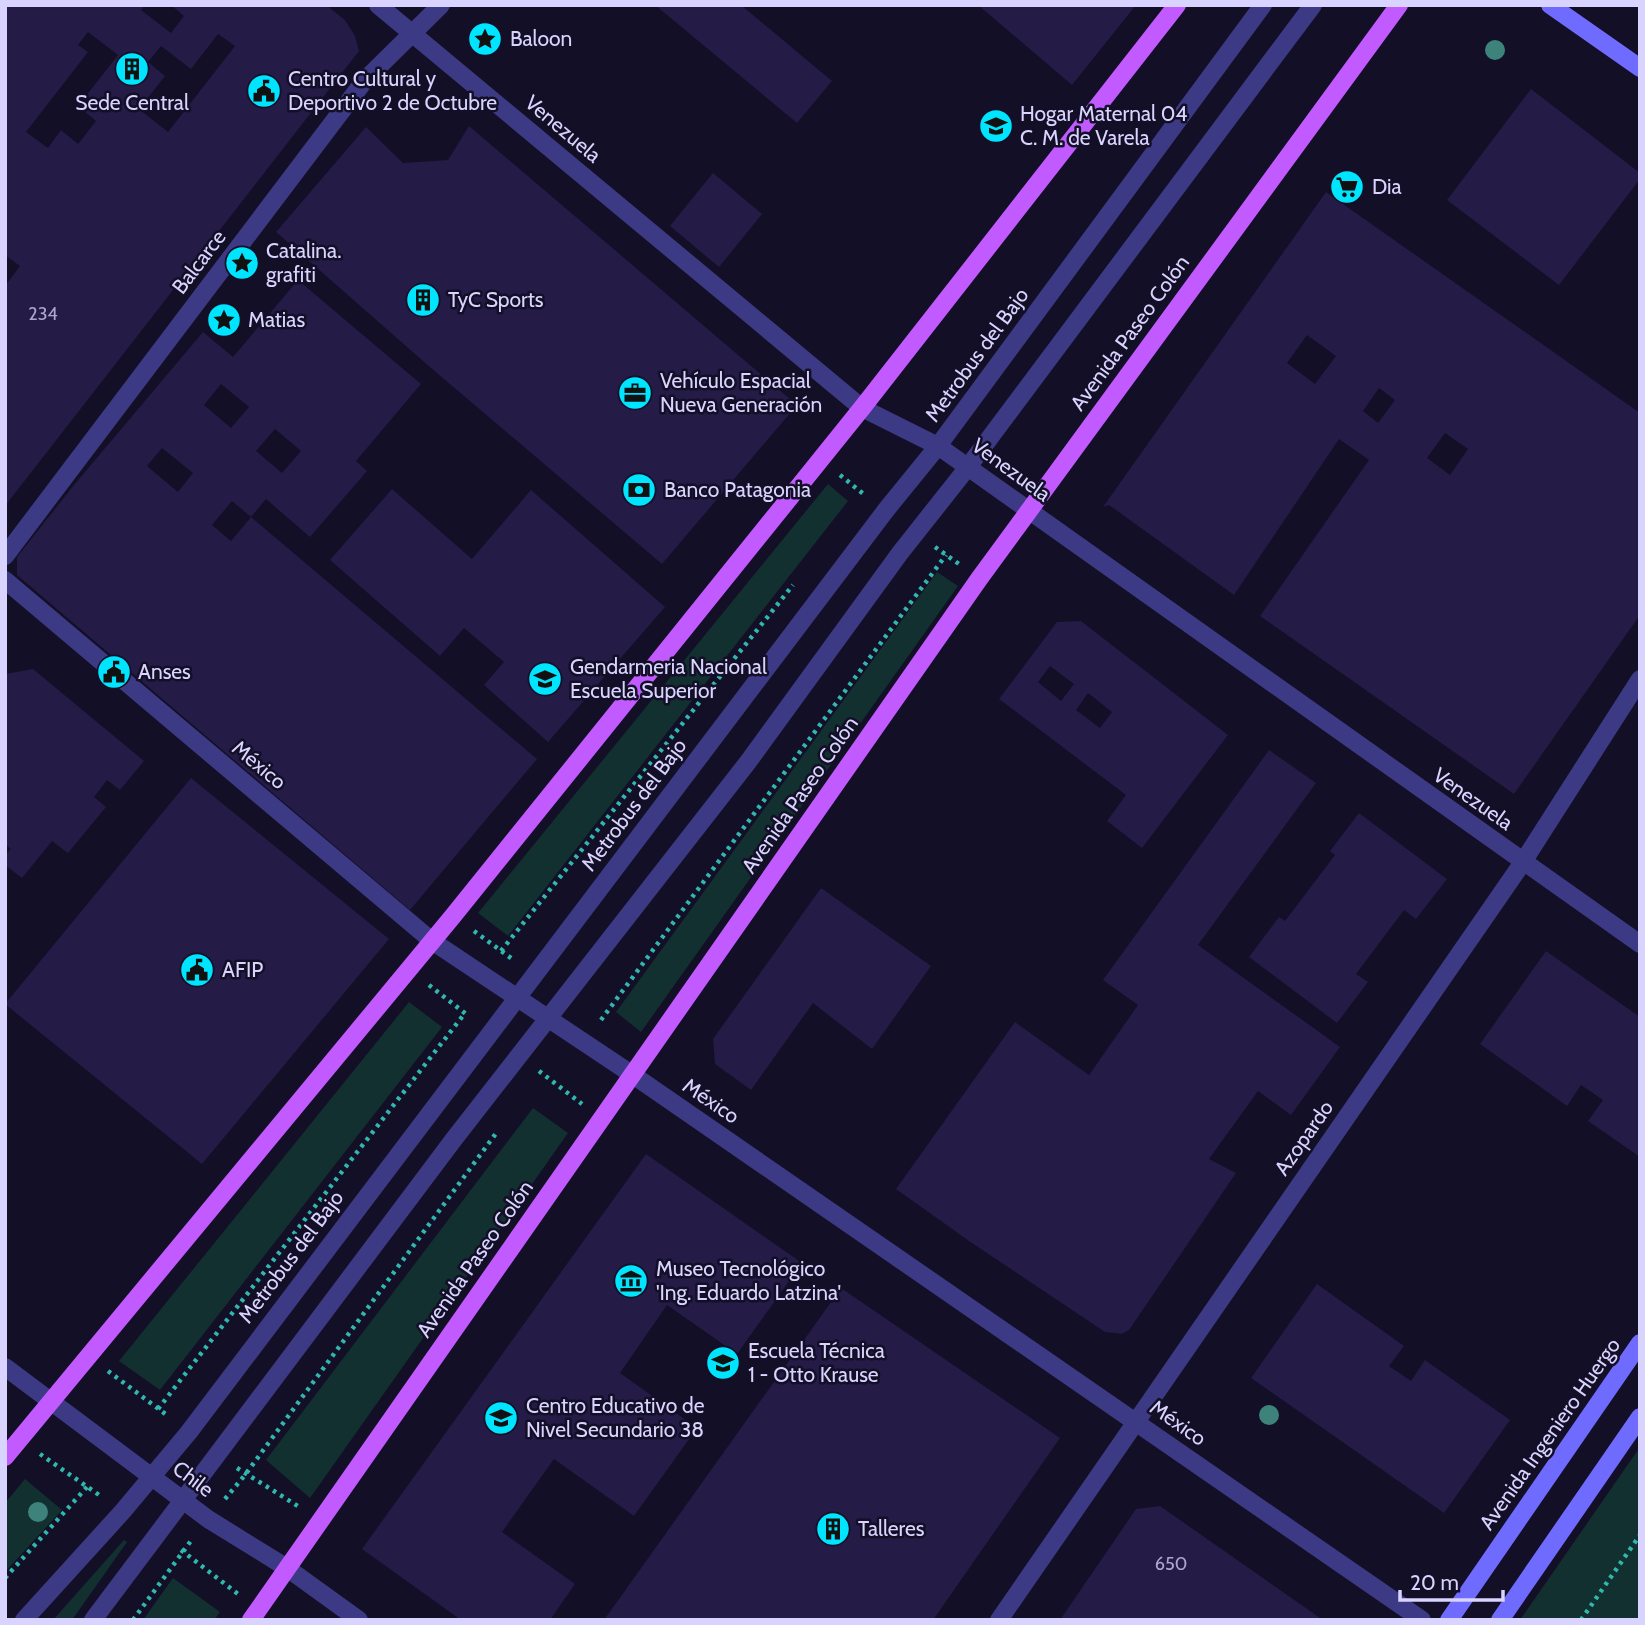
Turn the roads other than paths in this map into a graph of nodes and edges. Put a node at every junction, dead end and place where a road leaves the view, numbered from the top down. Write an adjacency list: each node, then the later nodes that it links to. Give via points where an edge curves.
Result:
1 (378, 5): 8 (street, Venezuela)
2 (441, 5): 8 (street, Balcarce)
3 (1177, 5): 10 (main road)
4 (1263, 5): 11 (street, Metrobus del Bajo)
5 (1313, 5): 12 (street)
6 (1399, 5): 13 (main road, Avenida Paseo Colón)
7 (1550, 5): 9 (main road)
8 (413, 33): 10 (street, Venezuela); 14 (street, Balcarce, via 365,80)
9 (1640, 68)
10 (862, 408): 11 (street, Venezuela); 18 (main road)
11 (938, 446): 12 (street, Venezuela); 20 (street, Metrobus del Bajo)
12 (968, 467): 13 (street, Venezuela); 21 (street, via 748,762)
13 (1028, 511): 17 (street, Venezuela); 22 (main road, Avenida Paseo Colón)
14 (5, 556)
15 (5, 580): 18 (street, México)
16 (1640, 678): 17 (street, Azopardo)
17 (1523, 862): 19 (street, Venezuela); 27 (street, Azopardo)
18 (432, 941): 20 (street, México); 25 (main road)
19 (1640, 944)
20 (517, 998): 21 (street, México); 29 (street, Metrobus del Bajo)
21 (548, 1018): 22 (street, México); 30 (street)
22 (633, 1075): 27 (street, México); 31 (main road, Avenida Paseo Colón)
23 (1640, 1343): 38 (main road, Avenida Ingeniero Huergo)
24 (5, 1367): 25 (street, Chile)
25 (51, 1401): 28 (main road); 29 (street, Chile)
26 (1640, 1417): 39 (main road)
27 (1136, 1421): 36 (street, Azopardo); 37 (street, México)
28 (5, 1457)
29 (152, 1477): 30 (street, Chile); 32 (street, Metrobus del Bajo)
30 (182, 1499): 31 (street, Chile); 33 (street)
31 (286, 1568): 34 (main road, Avenida Paseo Colón); 35 (street, Chile)
32 (24, 1620)
33 (93, 1620)
34 (251, 1620)
35 (359, 1620)
36 (999, 1620)
37 (1422, 1620)
38 (1449, 1620)
39 (1500, 1620)

